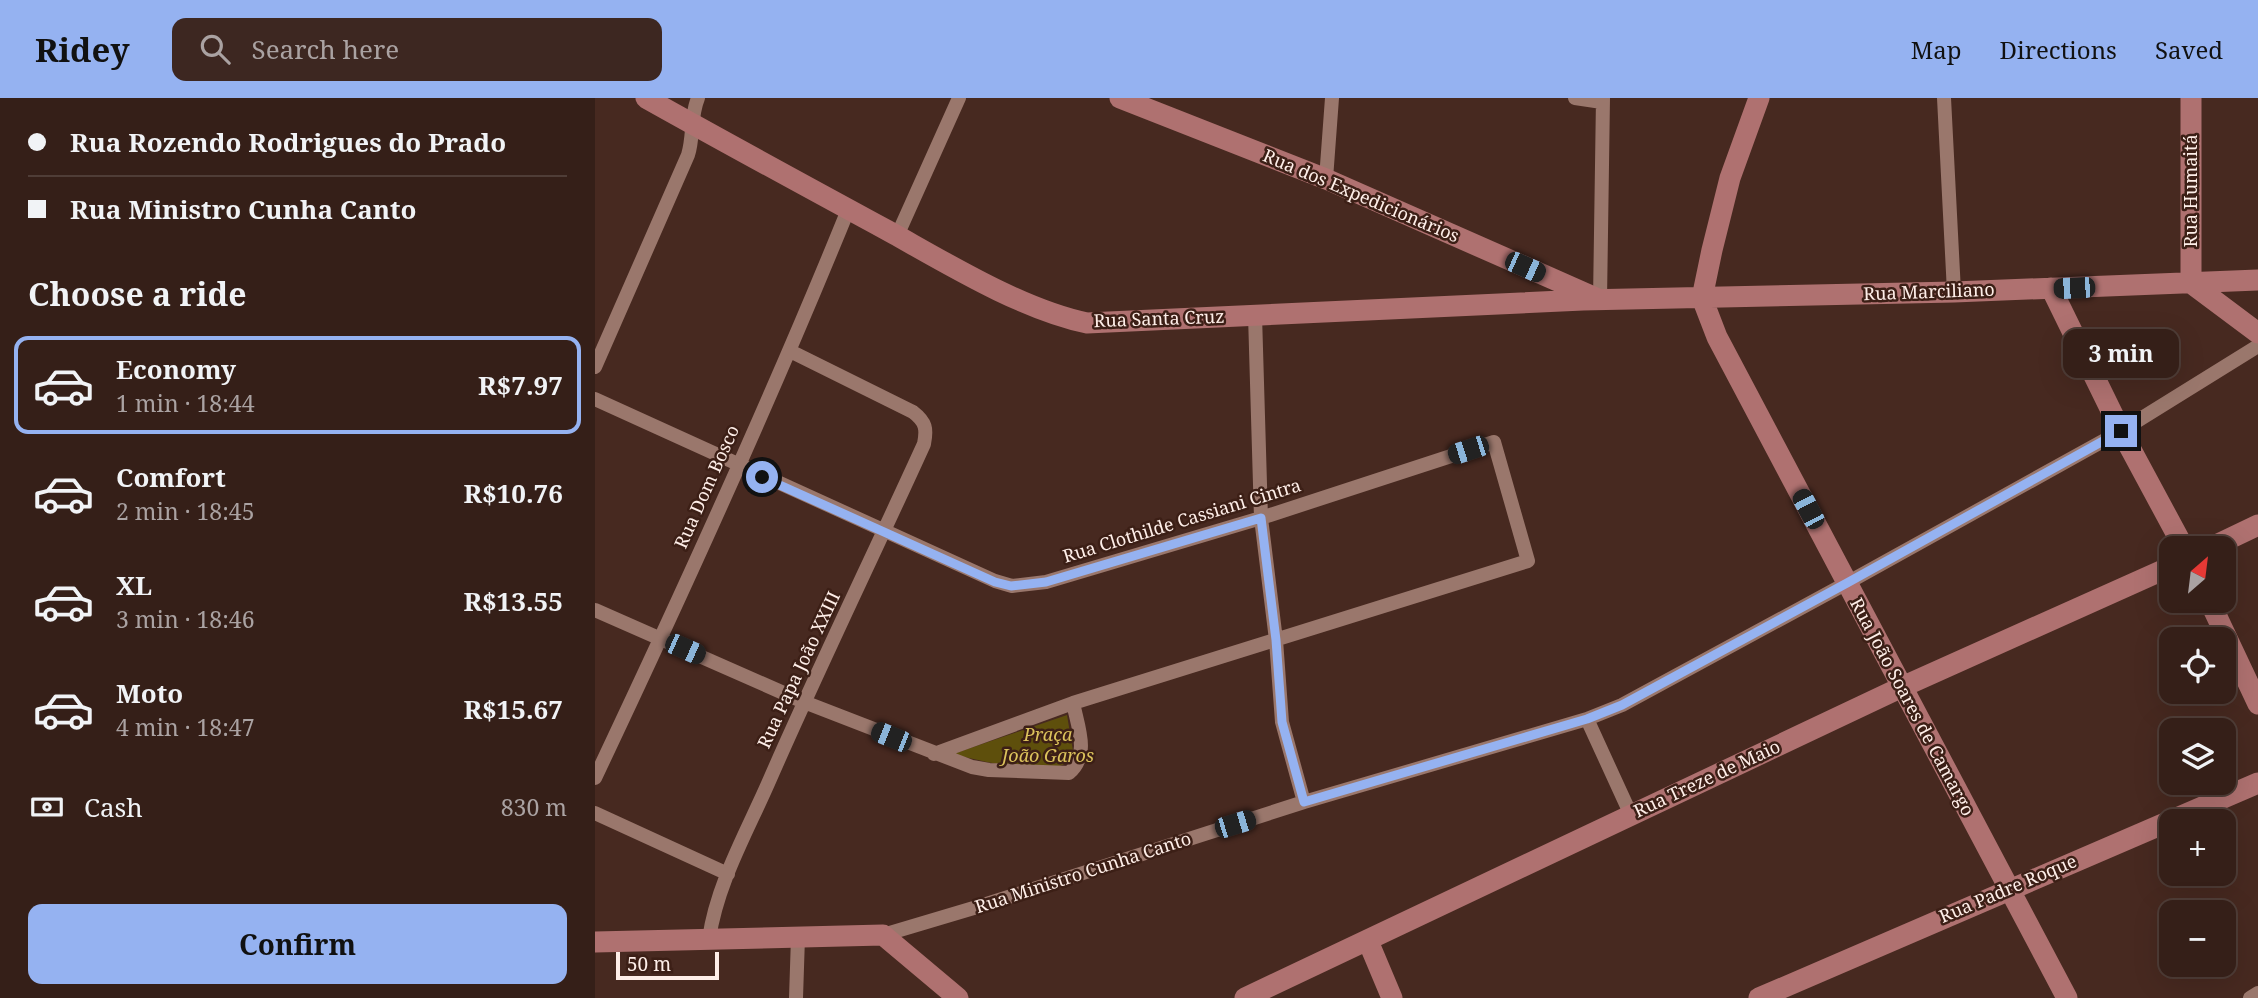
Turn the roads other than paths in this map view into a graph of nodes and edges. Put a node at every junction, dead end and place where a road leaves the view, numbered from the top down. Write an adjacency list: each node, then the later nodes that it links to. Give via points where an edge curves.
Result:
1 (646, 98): 11 (street, Rua Santa Cruz)
2 (698, 98): 11 (street)
3 (959, 98): 14 (street)
4 (1120, 98): 12 (street, Rua dos Expedicionários)
5 (1332, 98): 12 (street)
6 (1575, 98): 10 (street)
7 (1759, 98): 19 (street, via 1730,178)
8 (1944, 98): 18 (street)
9 (2191, 98): 16 (street, Rua Humaitá)
10 (1602, 100): 20 (street)
11 (691, 124): 13 (street, Rua Santa Cruz); 25 (street, via 688,155)
12 (1326, 179): 20 (street, Rua dos Expedicionários)
13 (848, 210): 14 (street, Rua Santa Cruz); 24 (street, Rua Dom Bosco)
14 (897, 236): 21 (street, Rua Santa Cruz, via 944,263 1087,323)
15 (2258, 280): 16 (street, Rua Marciliano)
16 (2191, 283): 17 (street, Rua Marciliano); 22 (street)
17 (2051, 288): 18 (street, Rua Marciliano); 27 (street)
18 (1954, 292): 19 (street, Rua Marciliano)
19 (1702, 298): 20 (street, Rua Marciliano); 35 (street, Rua João Soares de Camargo, via 1717,337)
20 (1600, 300): 21 (street, Rua Santa Cruz)
21 (1255, 314): 29 (street)
22 (2258, 333)
23 (2258, 346): 27 (street, Rua Ministro Cunha Canto)
24 (790, 351): 28 (street, Rua Dom Bosco); 31 (street, Rua Papa João XXIII, via 924,420 924,444)
25 (595, 368)
26 (595, 400): 28 (street, Rua Clothilde Cassiani Cintra)
27 (2121, 431): 32 (street); 35 (street, Rua Ministro Cunha Canto)
28 (737, 466): 31 (street, Rua Clothilde Cassiani Cintra); 38 (street, Rua Dom Bosco)
29 (1261, 518): 31 (street, Rua Clothilde Cassiani Cintra, via 1046,582 1011,586); 39 (street); 39 (street, Rua Clothilde Cassiani Cintra, via 1494,442 1528,561)
30 (2258, 525): 33 (street)
31 (884, 532): 41 (street, Rua Papa João XXIII)
32 (2178, 536)
33 (2235, 536)
34 (2159, 572): 40 (street, Rua Treze de Maio)
35 (1847, 583): 40 (street, Rua João Soares de Camargo); 44 (street, Rua Ministro Cunha Canto, via 1622,705)
36 (595, 610): 38 (street)
37 (2215, 613): 43 (street)
38 (661, 638): 41 (street); 46 (street, Rua Dom Bosco)
39 (1276, 640): 42 (street); 48 (street, via 1282,722)
40 (1902, 687): 50 (street, Rua Treze de Maio); 52 (street, Rua João Soares de Camargo)
41 (804, 702): 45 (street); 51 (street, Rua Papa João XXIII)
42 (1073, 703): 45 (street); 45 (street, via 1081,758 1069,773 989,770)
43 (2258, 705)
44 (1587, 719): 48 (street, Rua Ministro Cunha Canto); 50 (street)
45 (934, 754)
46 (595, 778)
47 (2258, 783): 52 (street, Rua Padre Roque)
48 (1304, 802): 53 (street, Rua Ministro Cunha Canto)
49 (595, 813): 51 (street)
50 (1631, 815): 56 (street, Rua Treze de Maio)
51 (728, 874): 55 (street, Rua Papa João XXIII)
52 (2008, 889): 63 (street, Rua Padre Roque); 64 (street, Rua João Soares de Camargo)
53 (883, 935): 54 (street, Rua Ministro Cunha Canto); 60 (street)
54 (798, 937): 55 (street, Rua Ministro Cunha Canto); 59 (street)
55 (709, 939): 57 (street, Rua Ministro Cunha Canto)
56 (1368, 941): 61 (street, Rua Treze de Maio); 62 (street)
57 (595, 942)
58 (2258, 993): 65 (street)
59 (796, 998)
60 (958, 998)
61 (1245, 998)
62 (1392, 998)
63 (1759, 998)
64 (2067, 998)
65 (2250, 998)

